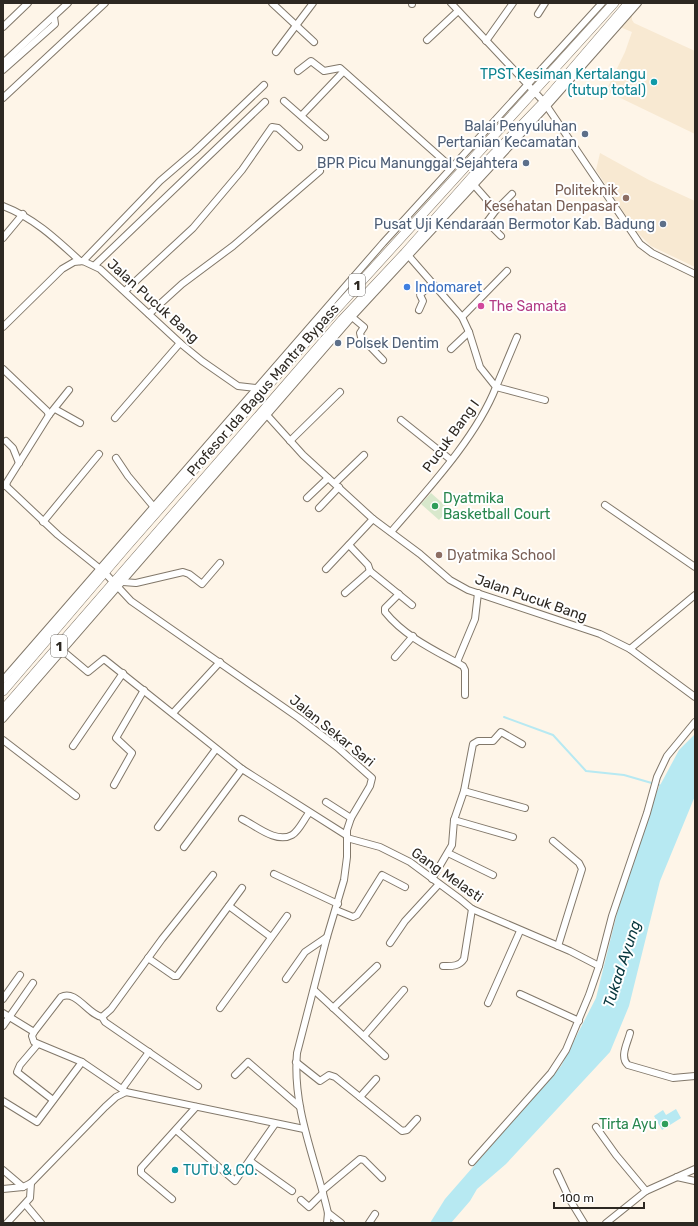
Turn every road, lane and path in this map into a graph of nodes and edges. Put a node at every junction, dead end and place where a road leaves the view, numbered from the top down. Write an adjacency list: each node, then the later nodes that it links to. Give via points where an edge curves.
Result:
1 (28, 3): 17 (street)
2 (68, 3): 15 (street)
3 (105, 3): 28 (street)
4 (272, 3): 16 (street)
5 (313, 3): 16 (street)
6 (450, 3): 13 (street)
7 (513, 3): 19 (street)
8 (545, 3): 14 (street)
9 (602, 3): 27 (street)
10 (614, 3): 27 (highway, Profesor Ida Bagus Mantra Bypass / 1)
11 (629, 3): 31 (highway, Profesor Ida Bagus Mantra Bypass / 1)
12 (638, 3): 31 (street)
13 (458, 10): 18 (street); 19 (street)
14 (538, 14)
15 (54, 17): 22 (street); 23 (street, via 55,24)
16 (295, 25): 20 (street); 21 (street)
17 (3, 27)
18 (427, 40)
19 (486, 41): 27 (street)
20 (314, 42)
21 (276, 52)
22 (3, 63)
23 (3, 70)
24 (298, 71): 25 (street, via 311,61 324,71 340,68)
25 (343, 72): 32 (street); 35 (street)
26 (264, 85): 47 (street, via 195,151 160,180)
27 (532, 88): 31 (street); 35 (street); 45 (highway, Profesor Ida Bagus Mantra Bypass / 1)
28 (3, 98)
29 (284, 101): 32 (street)
30 (265, 102): 48 (street)
31 (545, 104): 37 (street); 46 (highway, Profesor Ida Bagus Mantra Bypass / 1, via 473,176); 50 (street, via 640,244 652,253)
32 (302, 115): 33 (street)
33 (325, 137)
34 (299, 147): 52 (street, via 278,128 272,127 242,170 193,228)
35 (451, 167): 44 (street)
36 (320, 171): 54 (street)
37 (474, 185): 40 (street); 46 (street)
38 (512, 194): 40 (street)
39 (3, 206): 41 (street)
40 (496, 210): 42 (street, via 487,223)
41 (23, 214): 43 (street); 47 (street)
42 (501, 236)
43 (3, 238)
44 (384, 242): 45 (highway); 66 (street)
45 (391, 249): 62 (highway, Profesor Ida Bagus Mantra Bypass / 1)
46 (407, 255): 51 (street); 55 (street); 63 (highway, Profesor Ida Bagus Mantra Bypass / 1, via 342,320)
47 (81, 261): 48 (street, Jalan Pucuk Bang); 57 (street, via 69,264 53,276)
48 (95, 265): 52 (street, Jalan Pucuk Bang)
49 (507, 271): 56 (street)
50 (695, 274)
51 (432, 282): 53 (street, via 420,294 423,301); 56 (street)
52 (125, 291): 54 (street, Jalan Pucuk Bang)
53 (419, 310)
54 (149, 314): 60 (street, Jalan Pucuk Bang)
55 (352, 317): 64 (street, via 364,327 360,335); 72 (street)
56 (462, 317): 58 (street)
57 (3, 327)
58 (469, 332): 61 (street); 67 (street, via 480,367)
59 (517, 337): 67 (street, Pucuk Bang I)
60 (180, 343): 66 (street, Jalan Pucuk Bang, via 238,386); 74 (street)
61 (451, 348)
62 (300, 349): 63 (highway); 79 (highway, Profesor Ida Bagus Mantra Bypass / 1)
63 (311, 356): 72 (highway, Profesor Ida Bagus Mantra Bypass / 1)
64 (382, 360)
65 (3, 369): 73 (street)
66 (256, 388): 79 (street)
67 (496, 388): 70 (street); 83 (street, Pucuk Bang I, via 491,402)
68 (69, 390): 71 (street)
69 (340, 392): 78 (street)
70 (545, 400)
71 (55, 409): 73 (street); 76 (street)
72 (266, 413): 78 (street, Jalan Pucuk Bang); 101 (highway, Profesor Ida Bagus Mantra Bypass / 1)
73 (49, 415): 84 (street)
74 (115, 418)
75 (401, 420): 83 (street)
76 (80, 423)
77 (6, 441): 84 (street, via 13,448)
78 (290, 441): 85 (street, Jalan Pucuk Bang)
79 (208, 447): 90 (street); 99 (highway, Profesor Ida Bagus Mantra Bypass / 1)
80 (99, 454): 93 (street)
81 (364, 455): 87 (street)
82 (116, 458): 90 (street)
83 (451, 460): 94 (street, Pucuk Bang I)
84 (19, 463): 86 (street)
85 (328, 478): 87 (street, Jalan Pucuk Bang); 88 (street)
86 (5, 485): 93 (street, Jalan Sekar Sari)
87 (337, 485): 91 (street); 92 (street, Jalan Pucuk Bang)
88 (307, 498)
89 (605, 505): 97 (street)
90 (153, 506): 99 (street)
91 (319, 508)
92 (373, 519): 94 (street, Jalan Pucuk Bang); 95 (street)
93 (43, 522): 99 (street, Jalan Sekar Sari)
94 (391, 532): 103 (street, Jalan Pucuk Bang, via 450,580)
95 (349, 546): 98 (street); 100 (street, via 368,565)
96 (220, 563): 101 (street, via 202,584 183,572 136,583)
97 (695, 567)
98 (326, 569)
99 (102, 570): 101 (street, Jalan Sekar Sari); 114 (street); 116 (highway, Profesor Ida Bagus Mantra Bypass / 1)
100 (370, 571): 102 (street); 104 (street)
101 (119, 583): 109 (street); 111 (street, Jalan Sekar Sari, via 132,601); 119 (highway, Profesor Ida Bagus Mantra Bypass / 1)
102 (345, 593)
103 (478, 593): 108 (street, Jalan Pucuk Bang, via 600,634); 112 (street, via 475,619)
104 (399, 594): 106 (street); 107 (street, via 385,608 385,612)
105 (695, 595): 108 (street)
106 (412, 605)
107 (413, 636): 110 (street); 112 (street)
108 (630, 649): 118 (street, Jalan Pucuk Bang)
109 (63, 651): 113 (street, Gang Melasti, via 88,672 103,659); 121 (street)
110 (395, 657)
111 (220, 662): 120 (street); 134 (street, Jalan Sekar Sari, via 299,718 369,774 372,778 370,786)
112 (457, 662): 117 (street, via 464,667)
113 (123, 673): 115 (street, Gang Melasti); 125 (street)
114 (3, 680)
115 (144, 690): 120 (street, Gang Melasti); 128 (street, via 116,738 132,753)
116 (3, 691)
117 (465, 694)
118 (695, 697)
119 (3, 710)
120 (174, 713): 126 (street, Gang Melasti)
121 (3, 719)
122 (695, 722): 162 (street, via 667,756 657,776 621,887)
123 (3, 740): 130 (street)
124 (522, 744): 129 (street, via 501,732 493,741 474,742)
125 (72, 746)
126 (216, 749): 127 (street, Gang Melasti); 137 (street)
127 (242, 769): 133 (street, Gang Melasti); 141 (street)
128 (114, 785)
129 (464, 791): 132 (street); 136 (street)
130 (76, 796)
131 (326, 802): 134 (street)
132 (525, 808)
133 (309, 812): 135 (street, via 291,835 285,836 273,835); 139 (street, Gang Melasti)
134 (351, 818): 139 (street, Jalan Sekar Sari)
135 (242, 819)
136 (454, 820): 138 (street); 142 (street, via 452,845)
137 (158, 827)
138 (513, 836)
139 (346, 837): 146 (street, Gang Melasti, via 380,846 410,862); 151 (street, Jalan Sekar Sari, via 346,868)
140 (553, 841): 158 (street, via 579,863 582,869)
141 (184, 847)
142 (448, 853): 145 (street); 146 (street)
143 (274, 874): 151 (street)
144 (213, 875): 159 (street)
145 (494, 875)
146 (432, 879): 147 (street, Gang Melasti)
147 (439, 884): 152 (street, Gang Melasti); 157 (street)
148 (405, 887): 151 (street, via 382,875 357,915 353,917)
149 (242, 888): 150 (street)
150 (230, 906): 155 (street); 159 (street, via 177,976)
151 (337, 907): 156 (street, Jalan Sekar Sari)
152 (472, 909): 154 (street, Gang Melasti); 161 (street, via 464,959 454,966)
153 (287, 916): 155 (street)
154 (520, 931): 158 (street, Gang Melasti); 170 (street)
155 (271, 937): 171 (street)
156 (327, 937): 164 (street, via 305,952); 166 (street, Jalan Sekar Sari)
157 (390, 943)
158 (558, 946): 162 (street, Gang Melasti)
159 (148, 958): 175 (street, via 111,1009)
160 (377, 966): 172 (street)
161 (443, 966)
162 (599, 966): 176 (street)
163 (20, 975): 169 (street)
164 (286, 979)
165 (33, 983): 174 (street)
166 (314, 990): 172 (street); 185 (street, Jalan Sekar Sari)
167 (404, 990): 180 (street)
168 (520, 994): 176 (street)
169 (3, 999)
170 (488, 1003)
171 (220, 1008)
172 (333, 1008): 180 (street)
173 (3, 1013): 174 (street)
174 (10, 1017): 177 (street); 178 (street)
175 (102, 1017): 178 (street, via 71,996 65,995); 182 (street, via 105,1022)
176 (579, 1021): 202 (street, via 559,1062)
177 (3, 1026)
178 (34, 1032): 181 (street, via 32,1039)
179 (630, 1033): 187 (street, via 624,1055 628,1065 673,1078)
180 (364, 1036): 183 (street)
181 (37, 1045): 184 (street); 192 (street, via 17,1072)
182 (149, 1052): 189 (street); 190 (street)
183 (385, 1056)
184 (82, 1062): 190 (street); 192 (street)
185 (296, 1062): 191 (street, via 320,1081 329,1075 335,1077); 195 (street, Jalan Sekar Sari)
186 (235, 1075): 195 (street, via 249,1062)
187 (695, 1076)
188 (376, 1079): 191 (street)
189 (198, 1086)
190 (124, 1091): 194 (street); 209 (street, via 105,1107)
191 (360, 1097): 196 (street, via 404,1132)
192 (53, 1100): 193 (street, via 37,1122)
193 (3, 1101)
194 (196, 1107): 197 (street); 200 (street)
195 (300, 1107): 199 (street, Jalan Sekar Sari)
196 (417, 1119)
197 (275, 1124): 199 (street); 201 (street)
198 (596, 1127): 214 (street)
199 (304, 1128): 213 (street, Jalan Sekar Sari)
200 (176, 1130): 201 (street, via 235,1181); 215 (street, via 140,1171)
201 (250, 1161): 212 (street)
202 (472, 1162)
203 (695, 1169): 206 (street)
204 (3, 1170): 210 (street)
205 (557, 1172): 225 (street)
206 (677, 1177): 208 (street); 214 (street)
207 (382, 1178): 213 (street, via 360,1159)
208 (695, 1181)
209 (31, 1184): 210 (street); 217 (street, via 32,1194)
210 (23, 1187): 211 (street)
211 (3, 1189)
212 (292, 1191)
213 (323, 1191): 216 (street, via 309,1207); 218 (street, Jalan Sekar Sari)
214 (646, 1191): 226 (street)
215 (172, 1199)
216 (301, 1200)
217 (26, 1205): 220 (street); 221 (street)
218 (328, 1213): 222 (street, Jalan Sekar Sari); 223 (street)
219 (375, 1214): 224 (street)
220 (7, 1223)
221 (41, 1223)
222 (327, 1223)
223 (341, 1223)
224 (369, 1223)
225 (584, 1223)
226 (606, 1223)

